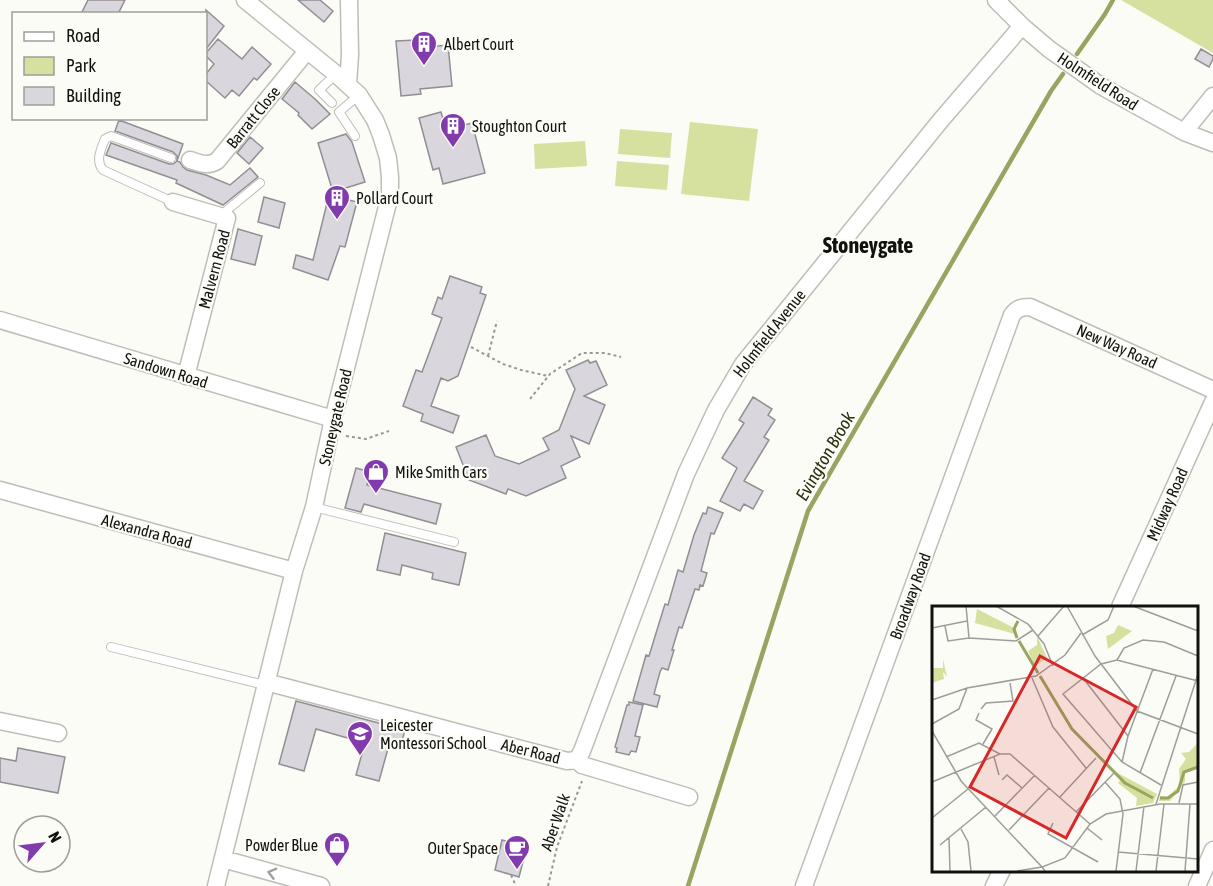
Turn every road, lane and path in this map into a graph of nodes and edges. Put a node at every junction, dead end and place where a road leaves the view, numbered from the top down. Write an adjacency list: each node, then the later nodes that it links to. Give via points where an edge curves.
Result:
1 (245, 0): 5 (street, Stoneygate Road)
2 (349, 0): 6 (street)
3 (996, 0): 4 (street, Holmfield Road)
4 (1022, 26): 9 (street, Holmfield Road, via 1101,86); 39 (street, Holmfield Avenue, via 742,364 686,474 582,751)
5 (307, 51): 6 (street, Stoneygate Road); 13 (street, Barratt Close, via 217,160 205,165)
6 (348, 84): 8 (lane, via 319,90); 10 (lane, via 339,112); 28 (street, Stoneygate Road, via 375,120 385,146 390,195)
7 (1213, 96): 9 (street)
8 (332, 103)
9 (1184, 132): 11 (street, Holmfield Road)
10 (355, 136)
11 (1213, 143)
12 (171, 158): 15 (lane, via 111,136 105,139 98,164 103,170)
13 (190, 160)
14 (260, 183): 16 (lane)
15 (172, 202): 16 (street, Malvern Road)
16 (224, 216): 23 (street, Malvern Road, via 227,218)
17 (1019, 308): 25 (street, New Way Road, via 1030,307); 49 (street, Broadway Road, via 1012,315)
18 (0, 320): 23 (street, Sandown Road)
19 (497, 321): 21 (path)
20 (471, 347): 21 (path)
21 (488, 356): 24 (path)
22 (621, 357): 24 (path, via 582,353)
23 (186, 376): 28 (street, Sandown Road)
24 (548, 376): 26 (path)
25 (1213, 390)
26 (530, 399)
27 (1213, 402): 34 (street, Midway Road)
28 (331, 426): 29 (path, via 366,439); 31 (street, Stoneygate Road)
29 (389, 431)
30 (0, 490): 33 (street, Alexandra Road)
31 (314, 507): 32 (lane); 33 (street, Stoneygate Road)
32 (454, 542)
33 (294, 571): 36 (street, Stoneygate Road)
34 (1120, 606)
35 (111, 647): 36 (lane)
36 (266, 683): 39 (street, Aber Road); 42 (street, Stoneygate Road)
37 (0, 720): 38 (street)
38 (58, 733)
39 (582, 763): 40 (street, Aber Road); 48 (path, Aber Walk)
40 (689, 797)
41 (1213, 850): 51 (street)
42 (223, 859): 45 (street, Stoneygate Road); 46 (street, one-way to 42)
43 (1002, 871): 50 (street)
44 (511, 874): 47 (path)
45 (216, 886)
46 (321, 886)
47 (516, 886)
48 (548, 886)
49 (804, 886)
50 (994, 886)
51 (1197, 886)

